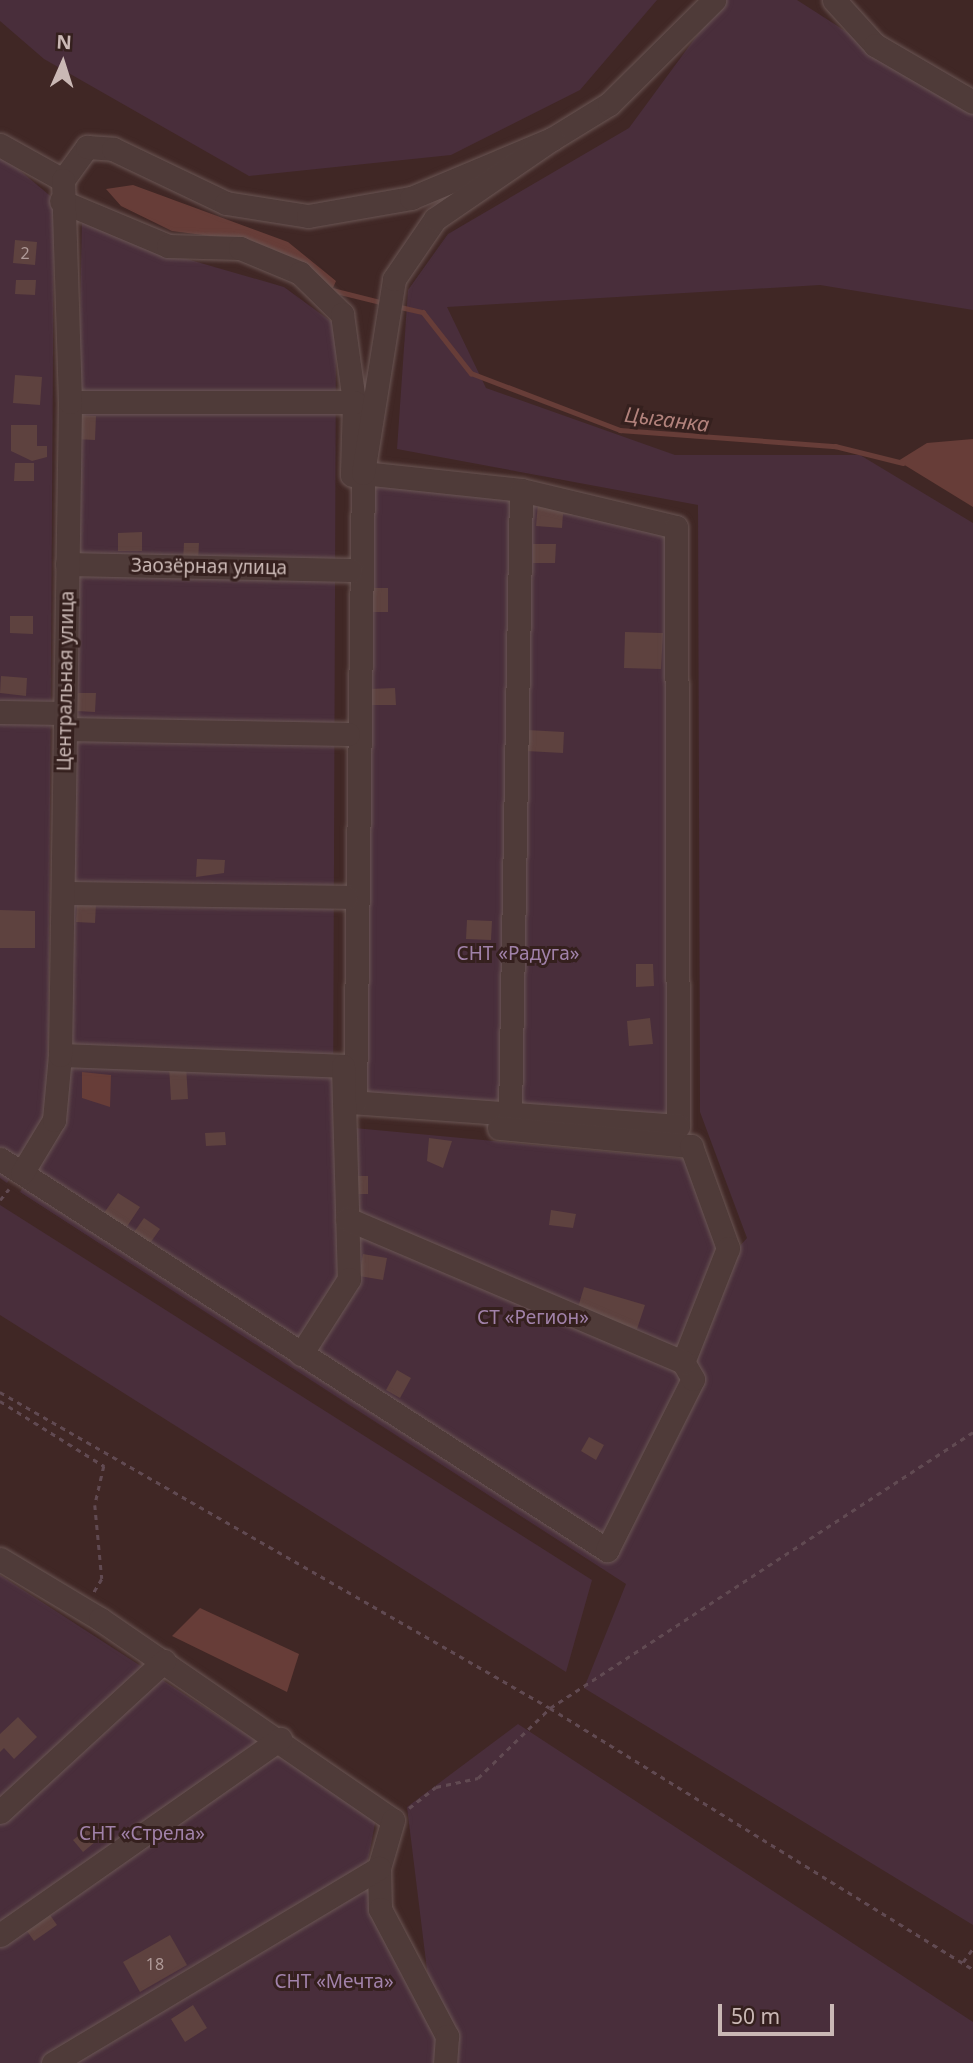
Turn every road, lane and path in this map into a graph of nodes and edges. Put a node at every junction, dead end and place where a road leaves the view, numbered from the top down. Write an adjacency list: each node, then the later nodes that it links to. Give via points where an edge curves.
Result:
1 (714, 0): 4 (street, via 609,104)
2 (834, 0): 3 (street, via 875,44)
3 (973, 102)
4 (552, 139): 6 (street, via 411,198 308,216 226,203 114,149 88,147); 9 (street, via 435,219 394,279)
5 (0, 145): 6 (street)
6 (62, 190): 7 (street, Центральная улица); 8 (street, via 168,246 240,248 300,273 342,314)
7 (69, 402): 8 (street); 11 (street, Центральная улица)
8 (354, 402): 12 (street)
9 (363, 473): 10 (street); 21 (street, via 355,1101)
10 (521, 490): 21 (street); 21 (street, via 676,527 678,1126)
11 (67, 564): 12 (street, Заозёрная улица); 14 (street, Центральная улица)
12 (351, 570): 15 (street)
13 (0, 712): 14 (street)
14 (65, 721): 15 (street); 16 (street, Центральная улица)
15 (348, 734): 17 (street)
16 (63, 893): 17 (street); 18 (street, Центральная улица)
17 (346, 897): 19 (street)
18 (60, 1055): 19 (street); 23 (street, Центральная улица, via 54,1120)
19 (343, 1066): 20 (street)
20 (344, 1114): 24 (street); 26 (street, via 691,1146 728,1248)
21 (510, 1114)
22 (0, 1159): 23 (street)
23 (22, 1172): 25 (street)
24 (347, 1219): 25 (street, via 349,1279); 26 (street)
25 (301, 1354): 26 (street, via 607,1550 693,1379)
26 (683, 1362)
27 (0, 1392): 33 (path)
28 (0, 1401): 31 (path, via 104,1466 94,1505 102,1579)
29 (973, 1432): 33 (path)
30 (5, 1570): 31 (street)
31 (83, 1609): 32 (street)
32 (164, 1661): 34 (street); 35 (street)
33 (550, 1708): 36 (path, via 478,1778 436,1787); 40 (path)
34 (281, 1739): 36 (street); 38 (street)
35 (0, 1811)
36 (393, 1820): 37 (street)
37 (379, 1868): 42 (street); 43 (street, via 380,1909 447,2036)
38 (0, 1935)
39 (973, 1948): 40 (path)
40 (962, 1963): 41 (path)
41 (973, 1969)
42 (53, 2063)
43 (445, 2063)

